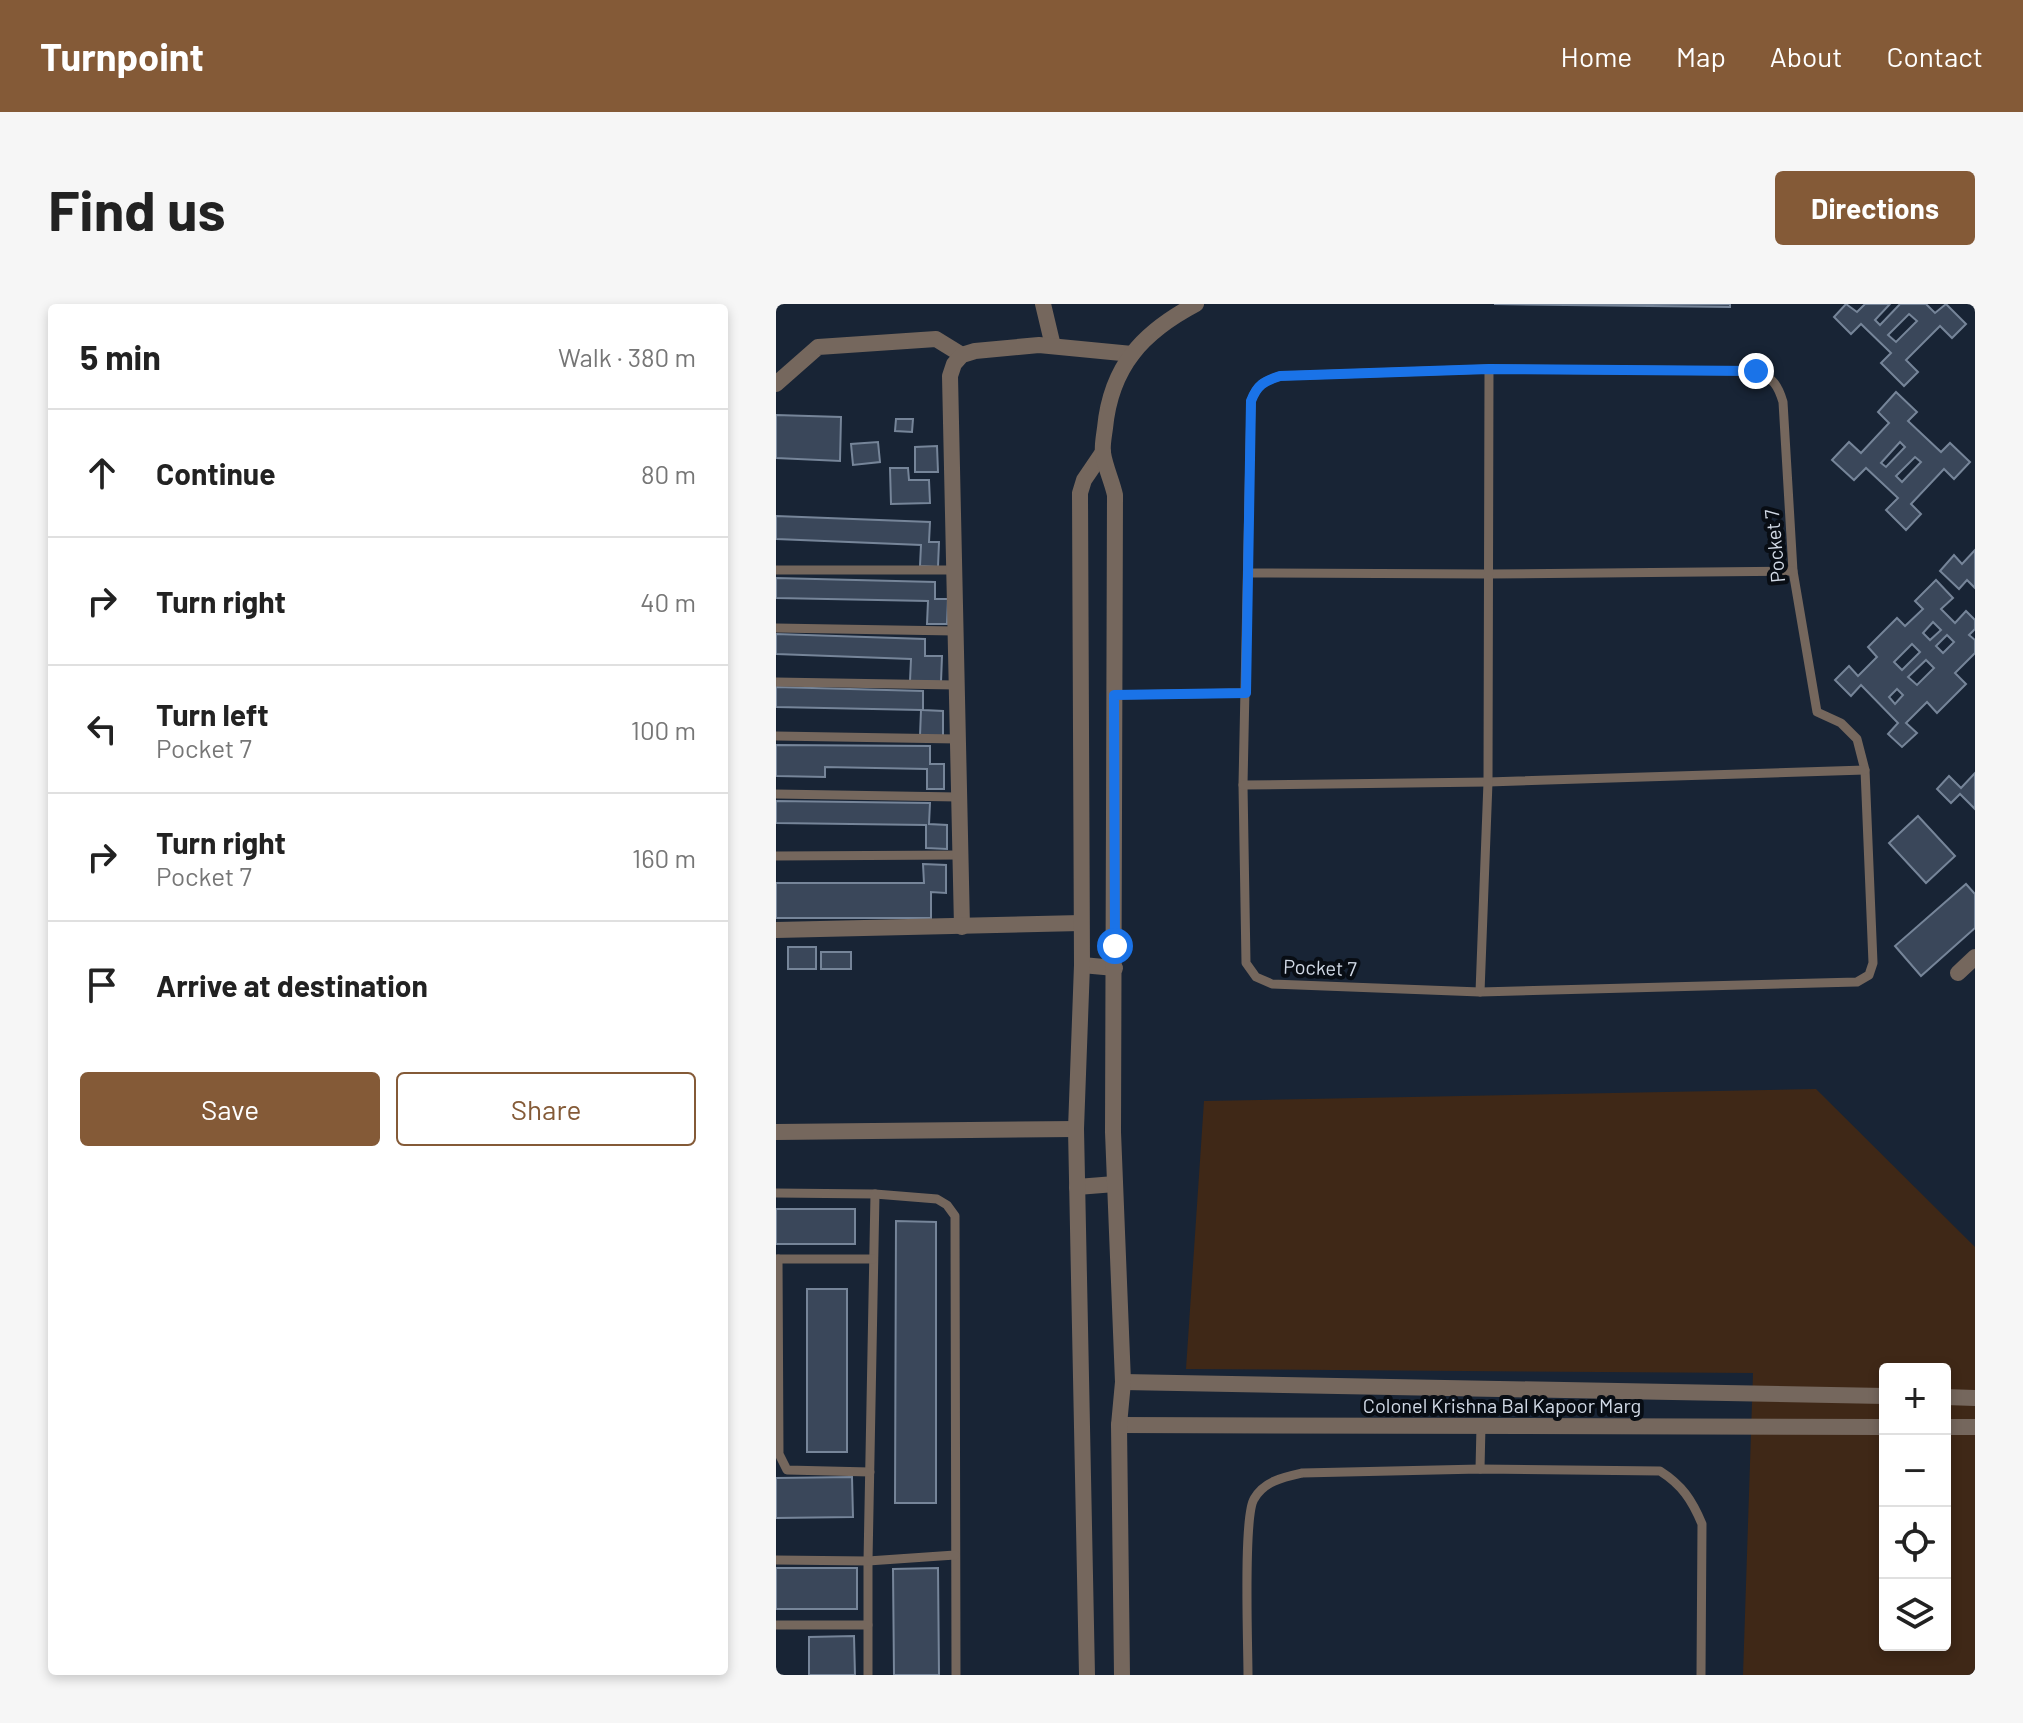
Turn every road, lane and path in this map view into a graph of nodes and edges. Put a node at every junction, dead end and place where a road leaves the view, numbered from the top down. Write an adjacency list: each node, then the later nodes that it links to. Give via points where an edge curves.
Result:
1 (1043, 304): 3 (street)
2 (1196, 304): 4 (street, via 1163,324)
3 (1053, 346): 4 (street); 5 (street)
4 (1132, 354): 8 (street, via 1115,378 1107,405)
5 (962, 355): 7 (street, via 936,339 818,347); 10 (street, via 950,376)
6 (1489, 369): 11 (lane, Pocket 7, via 1756,371 1771,377 1783,402); 12 (lane, Pocket 7, via 1280,376 1264,381 1251,401); 13 (lane)
7 (776, 383)
8 (1103, 452): 19 (street, via 1115,495); 29 (street, via 1080,493)
9 (776, 570): 10 (lane)
10 (953, 570): 15 (street)
11 (1793, 571): 13 (lane); 22 (lane, Pocket 7, via 1817,712 1841,723 1857,739)
12 (1249, 573): 13 (lane); 18 (lane, Pocket 7)
13 (1488, 574): 23 (lane)
14 (776, 628): 15 (lane)
15 (954, 631): 17 (street)
16 (776, 682): 17 (lane)
17 (956, 685): 21 (street)
18 (1246, 693): 19 (lane); 24 (lane, Pocket 7)
19 (1114, 695): 34 (street)
20 (776, 736): 21 (lane)
21 (957, 739): 26 (street)
22 (1865, 770): 23 (lane); 36 (lane, Pocket 7, via 1873,963 1869,975 1857,982)
23 (1488, 782): 24 (lane); 36 (lane)
24 (1243, 785): 36 (lane, Pocket 7, via 1246,963 1256,977 1272,984)
25 (776, 794): 26 (lane)
26 (958, 797): 27 (street)
27 (960, 855): 28 (lane); 30 (street)
28 (776, 856)
29 (1081, 923): 30 (street); 33 (street)
30 (962, 927): 31 (street)
31 (776, 930)
32 (1975, 957): 35 (street)
33 (1082, 965): 34 (street); 37 (street)
34 (1115, 968): 39 (street)
35 (1958, 973)
36 (1480, 992)
37 (1076, 1129): 38 (street); 40 (street)
38 (776, 1132)
39 (1115, 1184): 40 (street); 45 (street)
40 (1077, 1187): 64 (street)
41 (776, 1193): 42 (lane)
42 (875, 1194): 44 (lane); 57 (lane, via 937,1199 955,1216)
43 (777, 1259): 44 (lane); 55 (lane)
44 (873, 1259): 56 (lane)
45 (1123, 1382): 46 (street); 49 (street)
46 (1879, 1396)
47 (1951, 1397): 48 (street)
48 (1975, 1398)
49 (1119, 1425): 50 (street, Colonel Krishna Bal Kapoor Marg); 65 (street)
50 (1481, 1426): 51 (street, Colonel Krishna Bal Kapoor Marg); 54 (lane)
51 (1879, 1427)
52 (1951, 1427): 53 (street)
53 (1975, 1427)
54 (1480, 1469): 66 (lane, via 1302,1473 1261,1489 1252,1501 1248,1526); 67 (lane, via 1660,1471 1678,1482 1702,1524)
55 (781, 1470): 56 (lane)
56 (870, 1472): 59 (lane)
57 (955, 1555): 59 (lane); 63 (lane)
58 (776, 1560): 59 (lane)
59 (868, 1561): 61 (lane)
60 (776, 1625): 61 (lane)
61 (868, 1625): 62 (lane)
62 (868, 1675)
63 (956, 1675)
64 (1087, 1675)
65 (1122, 1675)
66 (1248, 1675)
67 (1701, 1675)

